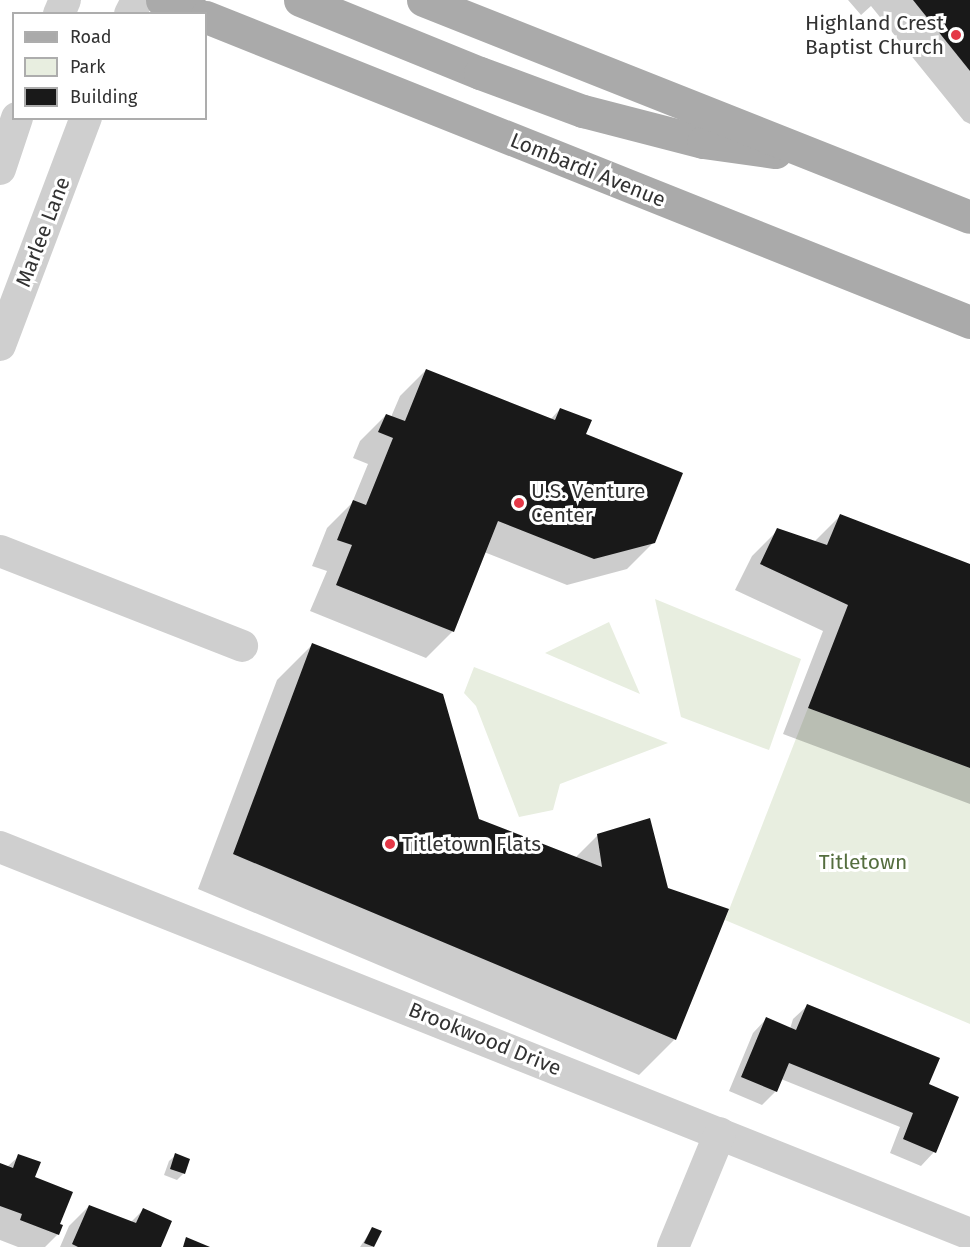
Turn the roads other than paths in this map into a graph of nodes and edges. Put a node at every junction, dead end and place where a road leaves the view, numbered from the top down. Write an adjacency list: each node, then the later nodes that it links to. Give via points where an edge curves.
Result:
1 (162, 0): 4 (main road)
2 (300, 0): 8 (main road, via 583,111 724,146)
3 (423, 0): 8 (main road)
4 (191, 12)
5 (207, 17): 11 (main road, Lombardi Avenue)
6 (16, 120): 9 (street)
7 (85, 120): 12 (street, Marlee Lane)
8 (813, 154): 10 (main road)
9 (2, 156)
10 (970, 218)
11 (970, 322)
12 (0, 345)
13 (0, 551): 14 (street)
14 (242, 646)
15 (0, 846): 16 (street, Brookwood Drive)
16 (720, 1132): 17 (street, Brookwood Drive); 18 (street)
17 (970, 1234)
18 (673, 1247)

